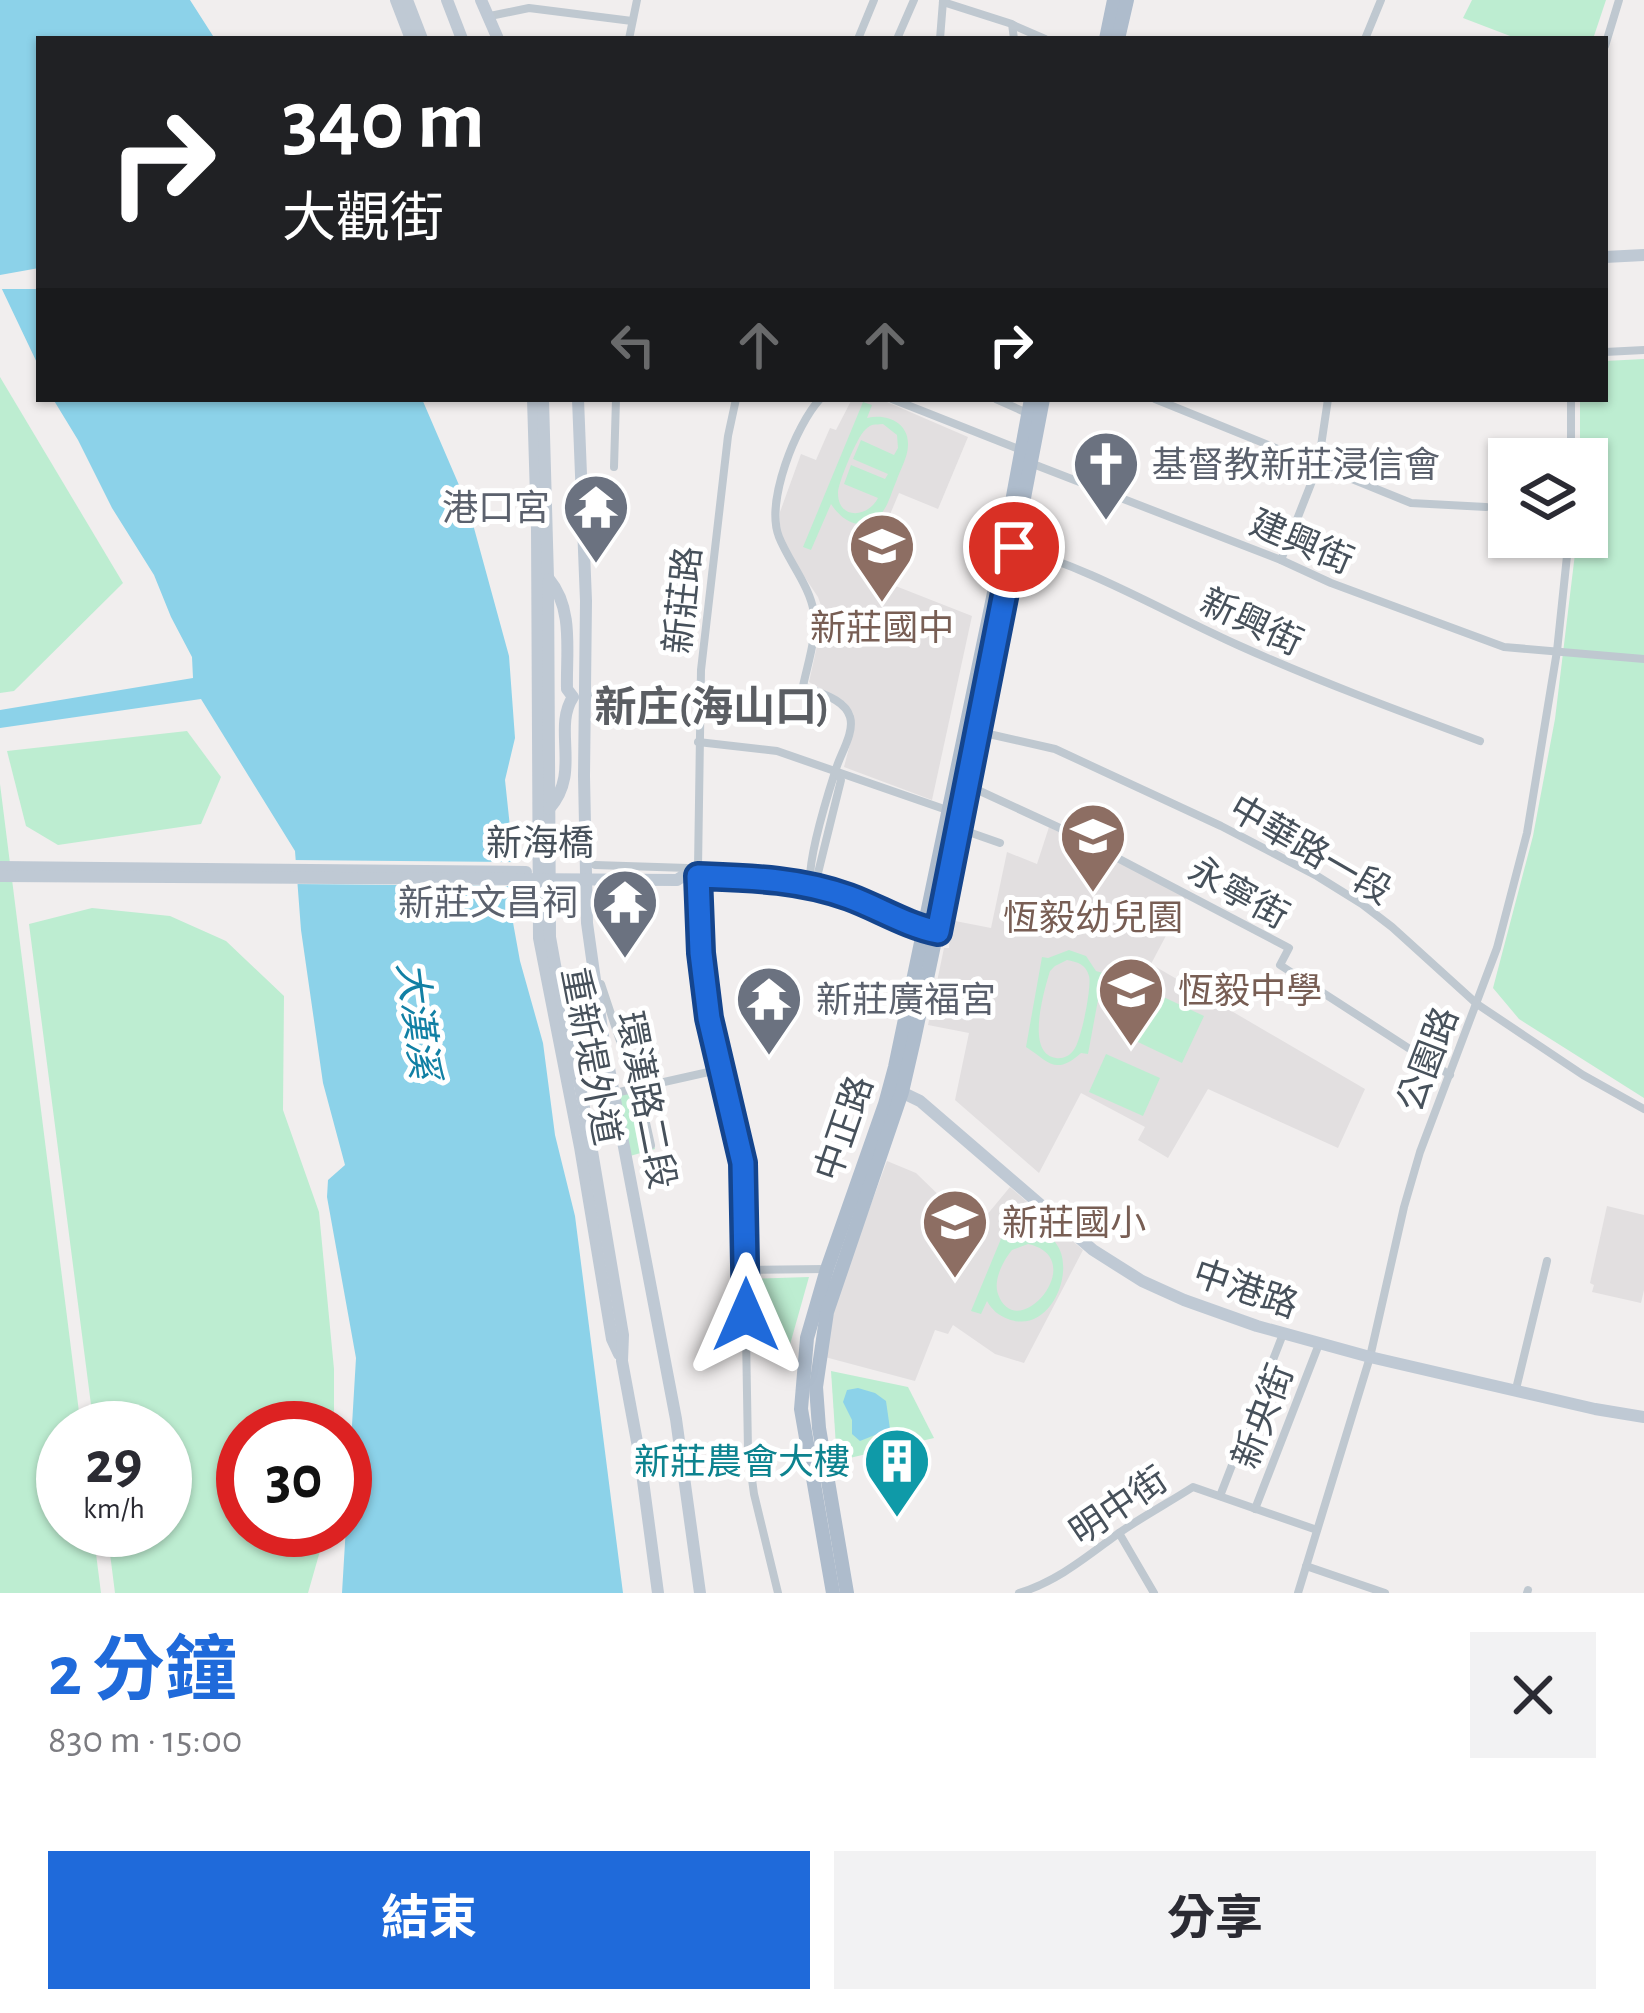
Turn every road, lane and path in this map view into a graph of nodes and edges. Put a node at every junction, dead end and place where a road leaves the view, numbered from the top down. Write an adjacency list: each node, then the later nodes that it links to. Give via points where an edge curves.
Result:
1 (397, 0): 16 (street)
2 (407, 0): 17 (street)
3 (447, 0): 18 (street)
4 (481, 0): 13 (street)
5 (637, 0): 14 (street)
6 (874, 0): 21 (street)
7 (914, 0): 22 (street)
8 (1114, 0): 26 (main road)
9 (1127, 0): 27 (main road)
10 (1381, 0): 28 (street)
11 (1619, 0): 29 (street)
12 (944, 1): 15 (street); 23 (street)
13 (488, 16): 14 (street, via 529,8); 19 (street)
14 (632, 21): 20 (street)
15 (1012, 25): 24 (street); 25 (street)
16 (410, 36)
17 (421, 36)
18 (461, 36)
19 (497, 36)
20 (630, 36)
21 (858, 36)
22 (898, 36)
23 (940, 36)
24 (1014, 36)
25 (1038, 36)
26 (1107, 36)
27 (1119, 36)
28 (1365, 36)
29 (1608, 36)
30 (1644, 254): 31 (street)
31 (1608, 257)
32 (1644, 350): 33 (street)
33 (1608, 352)
34 (532, 402): 89 (street, 重新堤外道, via 539,938)
35 (543, 402): 54 (street, 重新堤外道)
36 (578, 402): 57 (street, 環漢路二段, via 586,602)
37 (616, 402): 49 (street)
38 (735, 402): 58 (street, 新莊路)
39 (817, 402): 62 (street, via 792,448 776,531 814,613 803,686 843,704 850,718)
40 (899, 402): 47 (street, 建興街)
41 (1042, 402): 47 (main road, 中正路)
42 (1162, 402): 48 (street)
43 (1328, 402): 48 (street)
44 (1571, 402): 46 (street)
45 (1030, 406): 47 (main road, 中正路)
46 (1571, 438)
47 (1026, 457): 51 (main road, 中正路); 53 (street, 建興街)
48 (1318, 466): 50 (street, via 1411,503); 53 (street)
49 (614, 467)
50 (1486, 507)
51 (1009, 546): 59 (main road, 中正路); 60 (street, 新興街); 65 (main road, 中正路)
52 (1567, 558): 55 (street, 公園路)
53 (1281, 560): 55 (street, 建興街, via 1466,635)
54 (548, 578): 57 (street, via 566,609 567,689); 64 (street, 重新堤外道)
55 (1557, 651): 56 (street, 建興街); 75 (street, 公園路, via 1527,833)
56 (1644, 658)
57 (579, 696): 58 (street); 64 (street, via 566,707 566,774); 74 (street, 環漢路二段)
58 (699, 698): 61 (street, 新莊路)
59 (979, 732): 63 (main road, 中正路); 75 (street, 中華路一段, via 1054,749 1302,868 1392,927)
60 (1480, 741)
61 (698, 742): 62 (street, via 777,751); 70 (street, 新莊路)
62 (835, 770): 65 (street); 72 (street)
63 (968, 785): 66 (main road, 中正路); 77 (street, 永寧街, via 1289,948 1280,964)
64 (548, 810): 89 (street, 重新堤外道, via 550,937)
65 (949, 810): 73 (main road, 中正路)
66 (959, 828): 67 (street); 73 (main road, 中正路)
67 (1000, 843)
68 (595, 865): 70 (street, via 688,868)
69 (0, 871): 70 (street, 新海橋, bridge)
70 (698, 876): 71 (street, via 688,883); 72 (street, 新海橋); 76 (street, 新莊路, via 709,1018)
71 (595, 885)
72 (810, 885): 73 (street, 新海橋)
73 (931, 931): 79 (main road, 中正路)
74 (594, 986): 78 (street, via 601,984); 80 (street, 環漢路二段)
75 (1477, 1004): 77 (street, 公園路); 81 (street, 中華路一段)
76 (722, 1069): 78 (street); 85 (street, 新莊路, via 743,1163)
77 (1450, 1076): 88 (street, 公園路, via 1404,1207)
78 (635, 1088): 80 (street); 82 (street)
79 (896, 1090): 84 (main road, 中正路); 86 (street, 中港路, via 920,1101 1093,1250 1142,1281); 101 (main road, 中正路, via 827,1312 818,1366 819,1428)
80 (615, 1093): 98 (street, 環漢路二段)
81 (1644, 1109)
82 (651, 1145)
83 (1547, 1262): 90 (street)
84 (827, 1269): 85 (street); 100 (main road, 中正路, via 807,1338 801,1409)
85 (746, 1270): 99 (street, 新莊路, via 748,1450)
86 (1283, 1333): 87 (street, 中港路); 92 (street)
87 (1319, 1344): 88 (street, 中港路); 93 (street, 新央街)
88 (1370, 1357): 90 (street, 中港路); 94 (street, 公園路)
89 (622, 1360): 97 (street, 重新堤外道)
90 (1516, 1389): 91 (street, 中港路)
91 (1644, 1417)
92 (1220, 1496): 93 (street, 明中街); 95 (street, 明中街, via 1193,1487)
93 (1255, 1509): 94 (street, 明中街)
94 (1318, 1530): 96 (street, 公園路)
95 (1120, 1533): 102 (street, 明中街, via 1076,1567); 103 (street)
96 (1306, 1566): 104 (street, 公園路); 105 (street)
97 (658, 1593)
98 (700, 1593)
99 (778, 1593)
100 (833, 1593)
101 (847, 1593)
102 (1019, 1593)
103 (1154, 1593)
104 (1298, 1593)
105 (1385, 1593)

